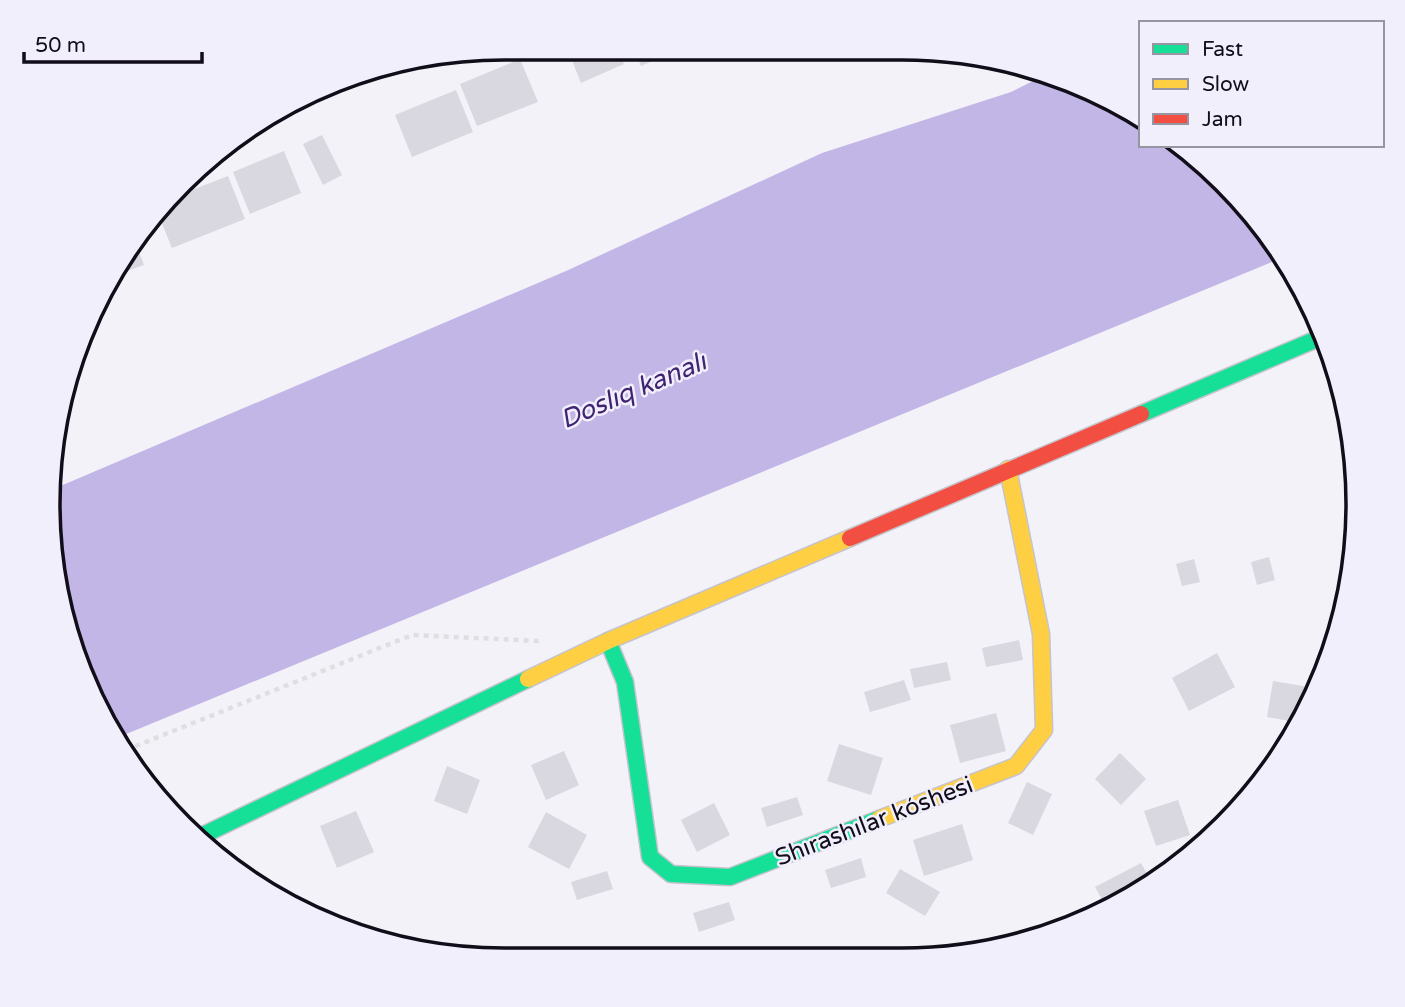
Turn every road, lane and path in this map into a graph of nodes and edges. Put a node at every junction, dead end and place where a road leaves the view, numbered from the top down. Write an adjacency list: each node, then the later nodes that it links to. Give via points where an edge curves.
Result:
1 (1314, 340): 2 (street)
2 (1008, 469): 4 (street); 4 (street, Shırashılar kóshesi, via 1041,634 1044,730 1016,766 730,877 671,874 650,857 625,682)
3 (541, 641): 5 (path, via 412,635)
4 (608, 641): 6 (street)
5 (132, 747)
6 (207, 833)

